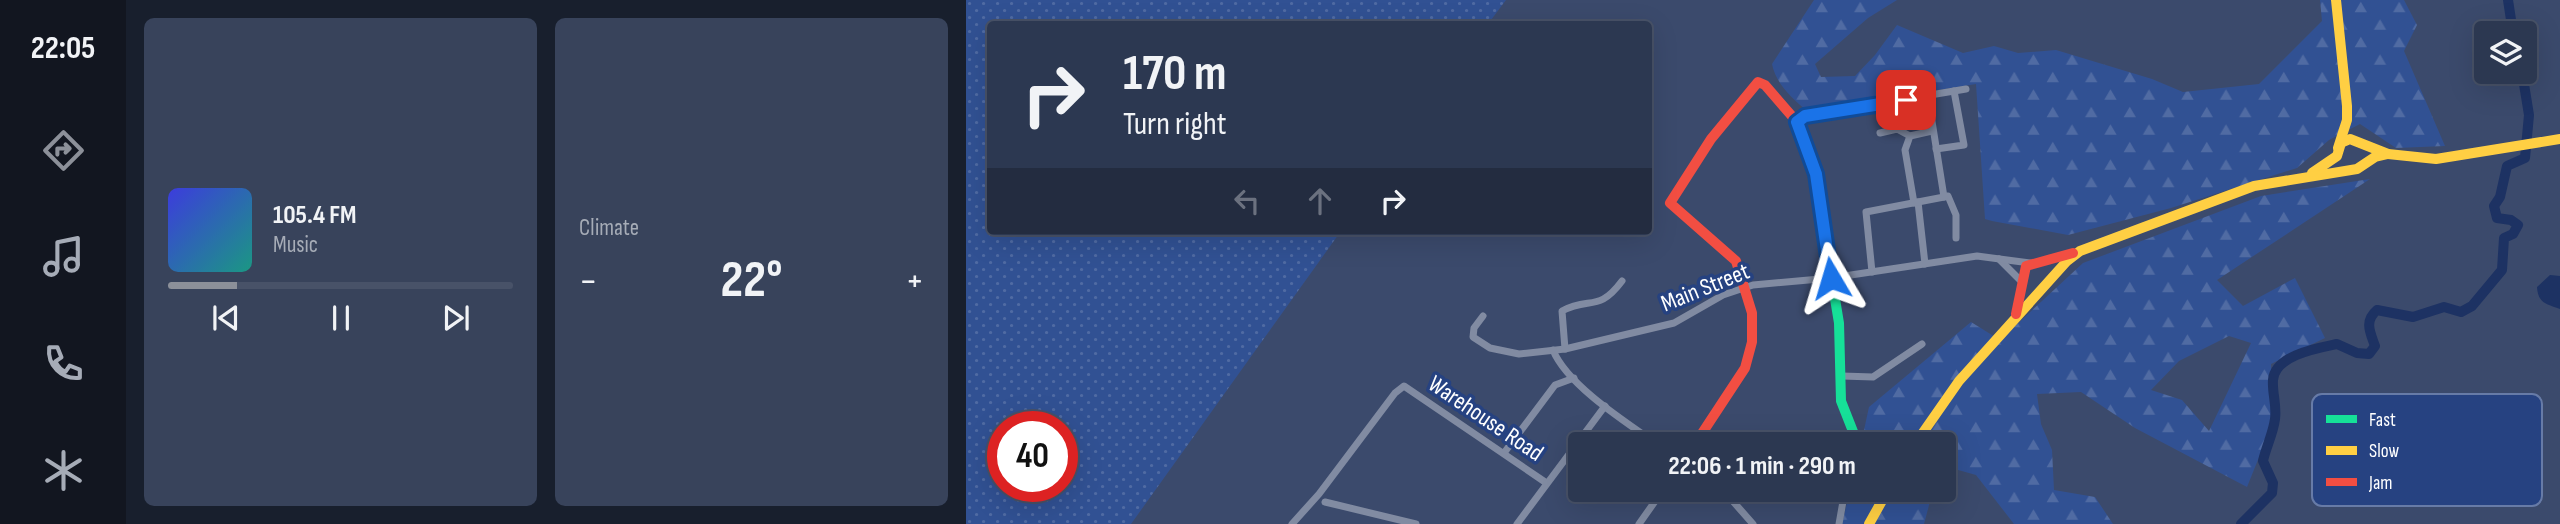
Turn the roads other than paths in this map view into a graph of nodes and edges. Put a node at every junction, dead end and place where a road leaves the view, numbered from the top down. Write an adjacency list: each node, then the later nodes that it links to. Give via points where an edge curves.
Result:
1 (2336, 0): 5 (main road)
2 (1966, 89): 3 (street)
3 (1954, 91): 4 (street); 12 (street, via 1964,145)
4 (1928, 96): 6 (street, via 1805,116); 7 (street)
5 (2347, 120): 11 (main road); 13 (main road)
6 (1797, 122): 26 (main road, via 1815,169); 30 (main road, via 1765,85 1752,85 1671,198 1672,208 1736,261)
7 (1932, 131): 9 (street); 12 (street)
8 (1880, 133): 9 (street, via 1897,129)
9 (1910, 136): 19 (street, via 1905,150)
10 (2560, 139): 14 (main road, via 2436,159)
11 (2359, 141): 13 (main road, via 2344,141); 14 (main road); 15 (main road, via 2367,150)
12 (1936, 149): 18 (street)
13 (2337, 152): 16 (main road, via 2342,165); 17 (main road)
14 (2388, 154): 15 (main road)
15 (2365, 162): 16 (main road)
16 (2352, 170): 17 (main road)
17 (2301, 178): 21 (main road, via 2244,190)
18 (1944, 197): 19 (street); 20 (street, via 1948,196 1956,215)
19 (1916, 203): 24 (street); 25 (street, via 1866,212)
20 (1956, 238)
21 (2080, 251): 23 (main road); 27 (main road)
22 (1998, 259): 23 (street, Main Street); 24 (street, Main Street, via 1977,256); 29 (street)
23 (2032, 262): 27 (main road, via 2044,264); 29 (main road, via 2021,274)
24 (1925, 264): 25 (street, Main Street)
25 (1872, 272): 26 (street, Main Street)
26 (1831, 278): 30 (street, Main Street); 37 (main road)
27 (2052, 278): 31 (main road)
28 (1622, 281): 35 (street, via 1599,303 1562,311)
29 (2023, 285): 31 (main road, via 2036,292); 33 (main road, via 2023,299)
30 (1746, 287): 35 (street, Main Street, via 1674,323); 41 (main road, via 1753,329 1748,359 1736,386)
31 (2046, 289): 33 (main road)
32 (1483, 316): 36 (street, Main Street, via 1474,328 1479,343 1519,355)
33 (2014, 317): 43 (main road, via 1962,375)
34 (1922, 344): 37 (street, via 1873,377)
35 (1565, 349): 36 (street, Main Street)
36 (1553, 350): 38 (street)
37 (1842, 376): 42 (main road, via 1841,401)
38 (1574, 378): 39 (street); 44 (street, via 1555,384)
39 (1605, 405): 40 (street); 45 (street, via 1554,477)
40 (1641, 432)
41 (1703, 432)
42 (1853, 432)
43 (1923, 432)
44 (1504, 453): 45 (street, Warehouse Road); 51 (street, Warehouse Road, via 1404,386)
45 (1545, 482): 53 (street)
46 (1325, 502): 52 (street)
47 (1655, 502): 54 (street)
48 (1734, 502): 55 (street)
49 (1844, 502): 56 (street)
50 (1882, 502): 57 (main road)
51 (1292, 524)
52 (1416, 524)
53 (1517, 524)
54 (1639, 524)
55 (1753, 524)
56 (1839, 524)
57 (1870, 524)

